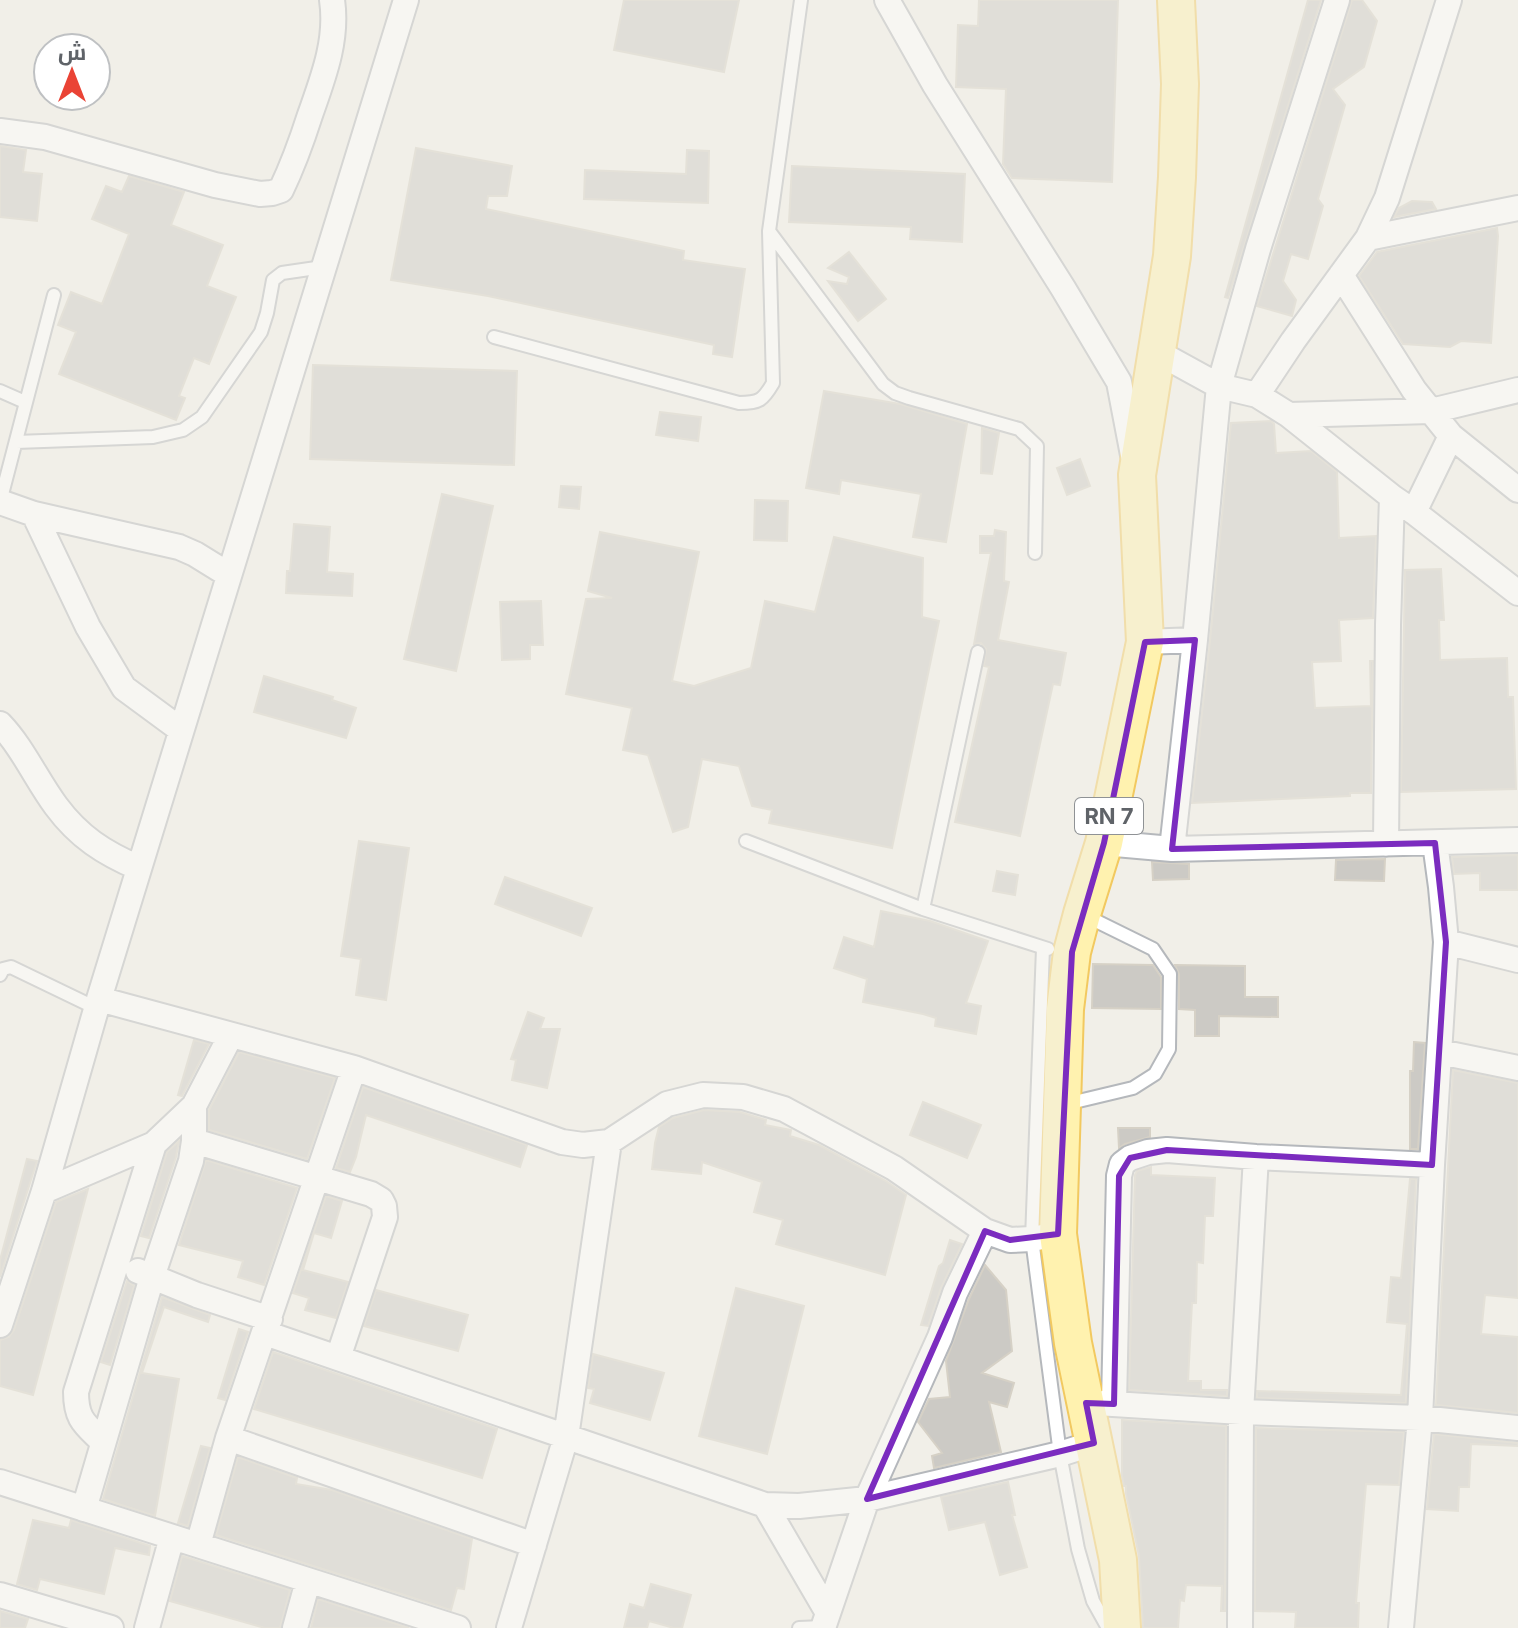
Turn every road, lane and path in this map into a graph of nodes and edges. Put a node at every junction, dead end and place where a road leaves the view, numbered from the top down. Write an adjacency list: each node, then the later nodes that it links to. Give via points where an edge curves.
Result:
1 (332, 0): 8 (street, via 329,61 281,190 260,194 215,185 45,137)
2 (406, 0): 12 (street)
3 (801, 0): 10 (lane)
4 (887, 0): 26 (street, via 1119,382)
5 (1176, 0): 16 (main road, RN 7, via 1177,177 1172,256)
6 (1337, 0): 17 (street)
7 (1449, 0): 11 (street, via 1387,198)
8 (0, 131)
9 (1518, 208): 11 (street)
10 (769, 231): 15 (lane, via 773,383 764,398 753,403); 32 (lane, via 883,384 909,398 1019,429 1037,446)
11 (1368, 238): 13 (street)
12 (323, 267): 25 (lane, via 282,273 273,280 261,332 202,417 183,430 153,437); 33 (street)
13 (1341, 275): 20 (street); 22 (street)
14 (54, 295): 21 (lane)
15 (494, 337)
16 (1157, 352): 17 (street); 26 (main road, RN 7)
17 (1219, 386): 20 (street); 35 (street)
18 (1518, 390): 22 (street)
19 (0, 391): 21 (lane)
20 (1257, 395): 23 (street)
21 (25, 402): 25 (lane)
22 (1431, 411): 23 (street); 24 (street)
23 (1289, 415): 28 (street)
24 (1451, 436): 27 (street); 30 (street)
25 (16, 442): 29 (lane)
26 (1137, 475): 36 (main road, RN 7)
27 (1518, 490)
28 (1392, 497): 30 (street); 44 (street)
29 (0, 502): 31 (street)
30 (1414, 512): 34 (street)
31 (34, 514): 33 (street, via 179,547); 39 (street, via 124,688)
32 (1035, 553)
33 (229, 575): 39 (street)
34 (1518, 593)
35 (1195, 640): 36 (street); 45 (street)
36 (1145, 642): 42 (main road, RN 7)
37 (978, 652): 47 (lane)
38 (0, 724): 46 (street, via 74,828 111,856)
39 (181, 730): 46 (street)
40 (1518, 840): 43 (street)
41 (746, 841): 47 (lane)
42 (1104, 843): 45 (street); 48 (main road, RN 7)
43 (1435, 843): 44 (street); 49 (street)
44 (1386, 844): 45 (street)
45 (1172, 849)
46 (139, 868): 53 (street)
47 (923, 909): 50 (lane)
48 (1082, 914): 50 (main road, RN 7); 58 (lane, via 1153,949 1170,974 1169,1049 1155,1074 1133,1088)
49 (1446, 942): 51 (street); 55 (street)
50 (1058, 950): 58 (main road, RN 7, via 1065,1009); 68 (lane)
51 (1518, 960)
52 (0, 975): 53 (lane, via 11,967)
53 (98, 1004): 54 (street); 66 (street)
54 (231, 1035): 56 (street); 59 (street)
55 (1440, 1052): 57 (street); 64 (street)
56 (354, 1068): 61 (street, via 562,1142); 65 (street)
57 (1518, 1068)
58 (1062, 1105): 68 (main road, RN 7)
59 (194, 1106): 60 (street); 62 (street)
60 (194, 1141): 65 (street); 70 (street)
61 (609, 1142): 67 (street, via 667,1104 703,1095 743,1097 784,1109 894,1168); 78 (street)
62 (154, 1144): 66 (street); 69 (street)
63 (1256, 1157): 64 (street); 74 (street, via 1167,1150 1122,1164); 75 (street)
64 (1432, 1165): 76 (street)
65 (318, 1177): 72 (street); 73 (street, via 371,1194 384,1206 385,1217)
66 (44, 1191): 71 (street)
67 (985, 1231): 68 (street, via 1010,1240); 83 (street)
68 (1045, 1236): 74 (main road, RN 7, via 1073,1343); 81 (lane)
69 (118, 1263): 70 (street); 80 (street, via 76,1392 82,1421)
70 (152, 1277): 72 (street); 80 (street)
71 (0, 1325)
72 (268, 1326): 73 (street); 79 (street)
73 (338, 1358): 78 (street)
74 (1100, 1403): 75 (street); 81 (main road, RN 7)
75 (1241, 1412): 76 (street); 101 (street)
76 (1420, 1418): 77 (street); 102 (street)
77 (1518, 1428)
78 (566, 1437): 84 (street); 88 (street)
79 (228, 1438): 87 (street); 88 (street)
80 (103, 1442): 85 (street)
81 (1077, 1448): 83 (street); 99 (lane, via 1078,1549 1093,1601); 100 (main road, RN 7, via 1118,1560)
82 (0, 1482): 85 (street)
83 (867, 1499): 84 (street); 92 (street)
84 (765, 1505): 92 (street)
85 (84, 1509): 86 (street)
86 (172, 1537): 87 (street); 94 (street)
87 (198, 1545): 89 (street)
88 (534, 1545): 97 (street)
89 (308, 1581): 91 (street); 95 (street)
90 (0, 1595): 93 (street)
91 (398, 1619): 96 (street)
92 (825, 1623): 98 (lane)
93 (111, 1628)
94 (147, 1628)
95 (295, 1628)
96 (458, 1628)
97 (509, 1628)
98 (799, 1628)
99 (1108, 1628)
100 (1122, 1628)
101 (1240, 1628)
102 (1401, 1628)

